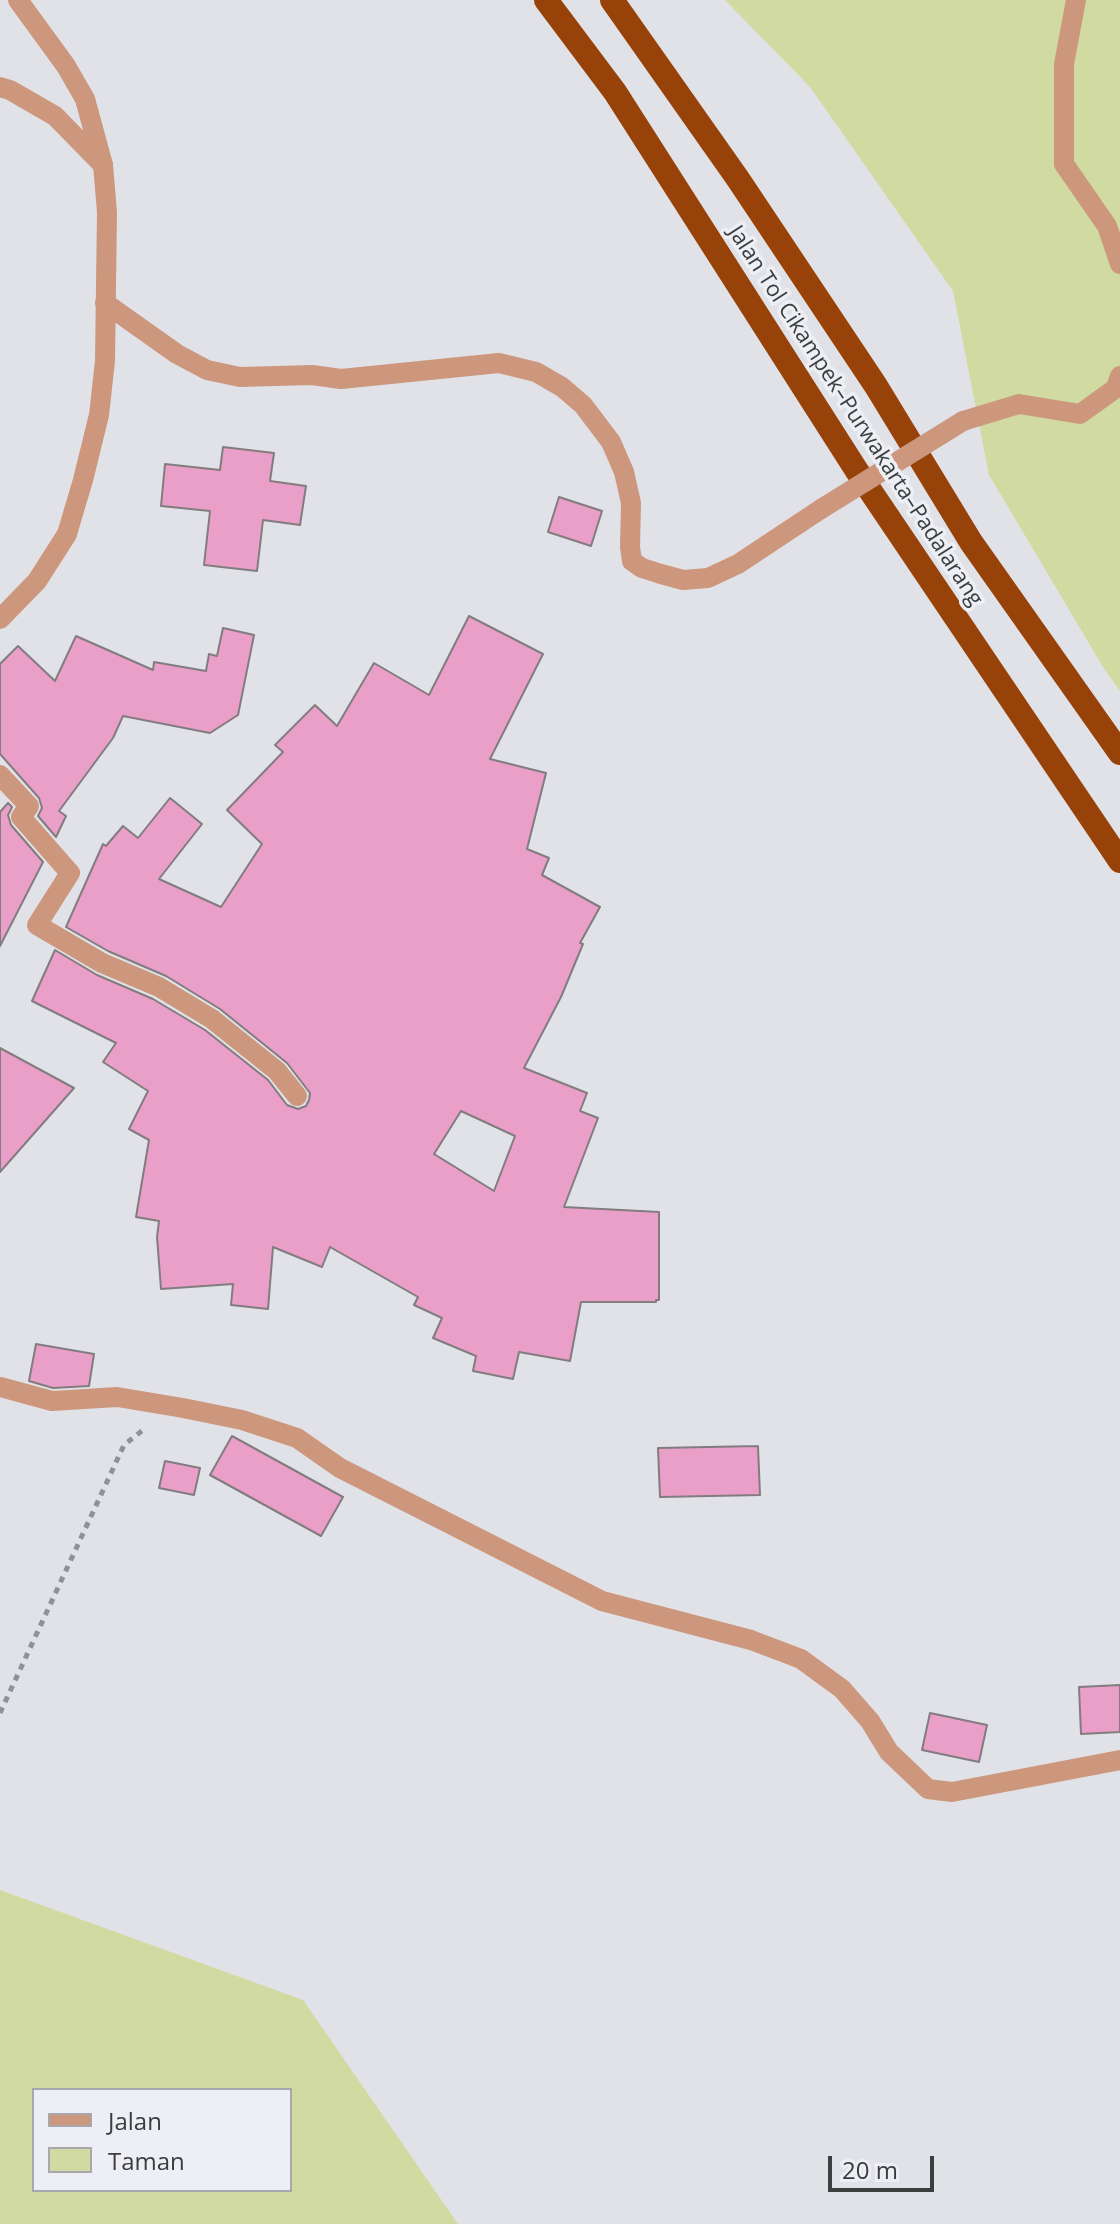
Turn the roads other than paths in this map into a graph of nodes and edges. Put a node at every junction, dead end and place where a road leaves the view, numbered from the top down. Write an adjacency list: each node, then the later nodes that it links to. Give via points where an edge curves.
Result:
1 (18, 0): 6 (street, via 85,99)
2 (546, 0): 13 (highway, Jalan Tol Cikampek–Purwakarta–Padalarang, via 615,92 857,471)
3 (612, 0): 11 (highway, Jalan Tol Cikampek–Purwakarta–Padalarang, via 876,386 971,542)
4 (1076, 0): 7 (street, via 1064,64 1064,164 1107,226)
5 (0, 87): 6 (street, via 55,116)
6 (103, 165): 8 (street)
7 (1120, 264)
8 (105, 303): 9 (street, bridge, via 177,354 207,370 240,377 341,379 499,363 536,372 583,405 611,442 631,503 632,561 683,580 708,578 738,564 963,421 1019,404 1080,414 1116,388); 10 (street, via 99,415 67,534 37,581)
9 (1120, 376)
10 (0, 619)
11 (1120, 753)
12 (0, 775): 14 (street, via 29,806 21,817 70,873 37,925 212,1019 277,1071)
13 (1120, 861)
14 (297, 1096)
15 (0, 1387): 16 (street, via 52,1401 117,1397 183,1408 297,1438 340,1468 602,1601 751,1640 801,1659 842,1689 889,1752 928,1789 952,1792)
16 (1120, 1760)

